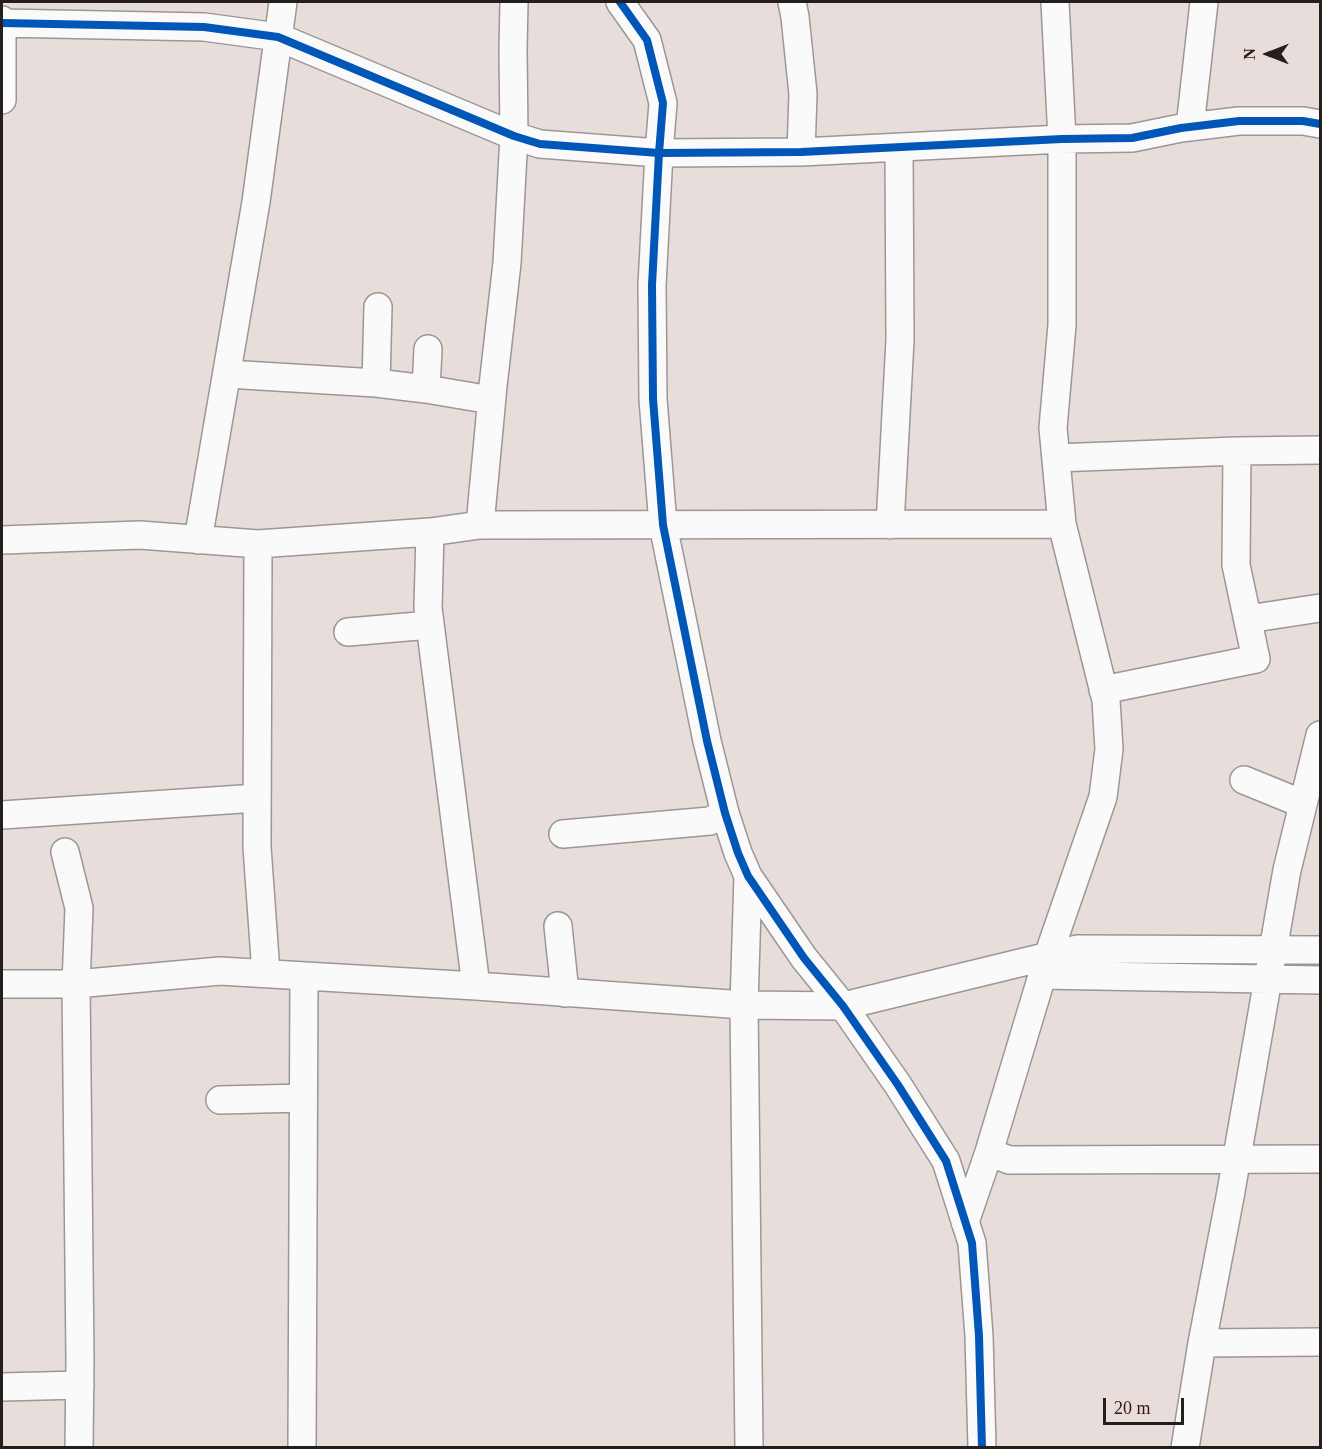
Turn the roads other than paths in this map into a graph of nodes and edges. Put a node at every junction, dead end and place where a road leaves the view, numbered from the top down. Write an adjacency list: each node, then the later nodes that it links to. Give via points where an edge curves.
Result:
1 (283, 2): 8 (street)
2 (514, 2): 12 (street)
3 (620, 2): 16 (street, via 647,40 663,103)
4 (792, 2): 15 (street, via 803,94)
5 (1055, 2): 13 (street)
6 (1204, 2): 11 (street)
7 (2, 21): 8 (street, via 204,27); 9 (street)
8 (278, 37): 12 (street); 19 (street)
9 (2, 91)
10 (1320, 124): 11 (street, via 1239,121)
11 (1191, 127): 13 (street, via 1132,138)
12 (514, 136): 16 (street, via 540,144); 22 (street, via 507,263)
13 (1062, 139): 14 (street); 25 (street, via 1062,325 1053,428)
14 (899, 148): 15 (street); 29 (street, via 900,339)
15 (801, 152): 16 (street)
16 (659, 153): 28 (street, via 652,307 653,399)
17 (378, 307): 20 (street)
18 (428, 349): 21 (street)
19 (227, 374): 20 (street); 32 (street)
20 (376, 383): 21 (street)
21 (426, 389): 22 (street)
22 (491, 400): 27 (street)
23 (1320, 450): 24 (street)
24 (1237, 451): 25 (street); 35 (street, via 1236,565)
25 (1056, 458): 26 (street)
26 (1062, 524): 29 (street); 38 (street)
27 (480, 525): 28 (street); 30 (street)
28 (663, 525): 29 (street); 43 (street)
29 (890, 525)
30 (430, 532): 33 (street); 36 (street)
31 (2, 540): 32 (street, via 140,536)
32 (198, 540): 33 (street)
33 (258, 544): 41 (street)
34 (1320, 608): 35 (street)
35 (1248, 619): 38 (street, via 1256,659)
36 (430, 625): 37 (street); 58 (street)
37 (348, 632)
38 (1103, 690): 51 (street, via 1110,749 1103,797)
39 (1320, 735): 42 (street)
40 (1244, 780): 42 (street)
41 (257, 798): 44 (street); 52 (street)
42 (1303, 804): 49 (street)
43 (725, 813): 45 (street, via 710,821); 47 (street)
44 (2, 815)
45 (563, 834)
46 (65, 852): 57 (street, via 79,908)
47 (748, 876): 60 (street); 61 (street, via 804,958)
48 (558, 926): 59 (street)
49 (1272, 949): 50 (street); 51 (street, via 1077,949); 54 (street)
50 (1320, 950)
51 (1045, 965): 54 (street); 61 (street); 64 (street)
52 (266, 973): 53 (street); 57 (street, via 220,971)
53 (304, 976): 58 (street); 62 (street)
54 (1267, 979): 55 (street); 65 (street)
55 (1320, 980)
56 (2, 984): 57 (street)
57 (76, 984): 70 (street)
58 (476, 986): 59 (street)
59 (565, 993): 60 (street)
60 (744, 1005): 61 (street); 74 (street)
61 (843, 1006): 67 (street, via 946,1161)
62 (303, 1098): 63 (street); 73 (street)
63 (220, 1100)
64 (989, 1152): 65 (street, via 1009,1160); 67 (street)
65 (1236, 1159): 66 (street); 69 (street)
66 (1320, 1159)
67 (966, 1222): 75 (street, via 972,1243 980,1336)
68 (1320, 1342): 69 (street)
69 (1202, 1343): 76 (street)
70 (80, 1386): 71 (street); 72 (street)
71 (2, 1387)
72 (79, 1448)
73 (302, 1448)
74 (749, 1448)
75 (982, 1448)
76 (1185, 1448)

